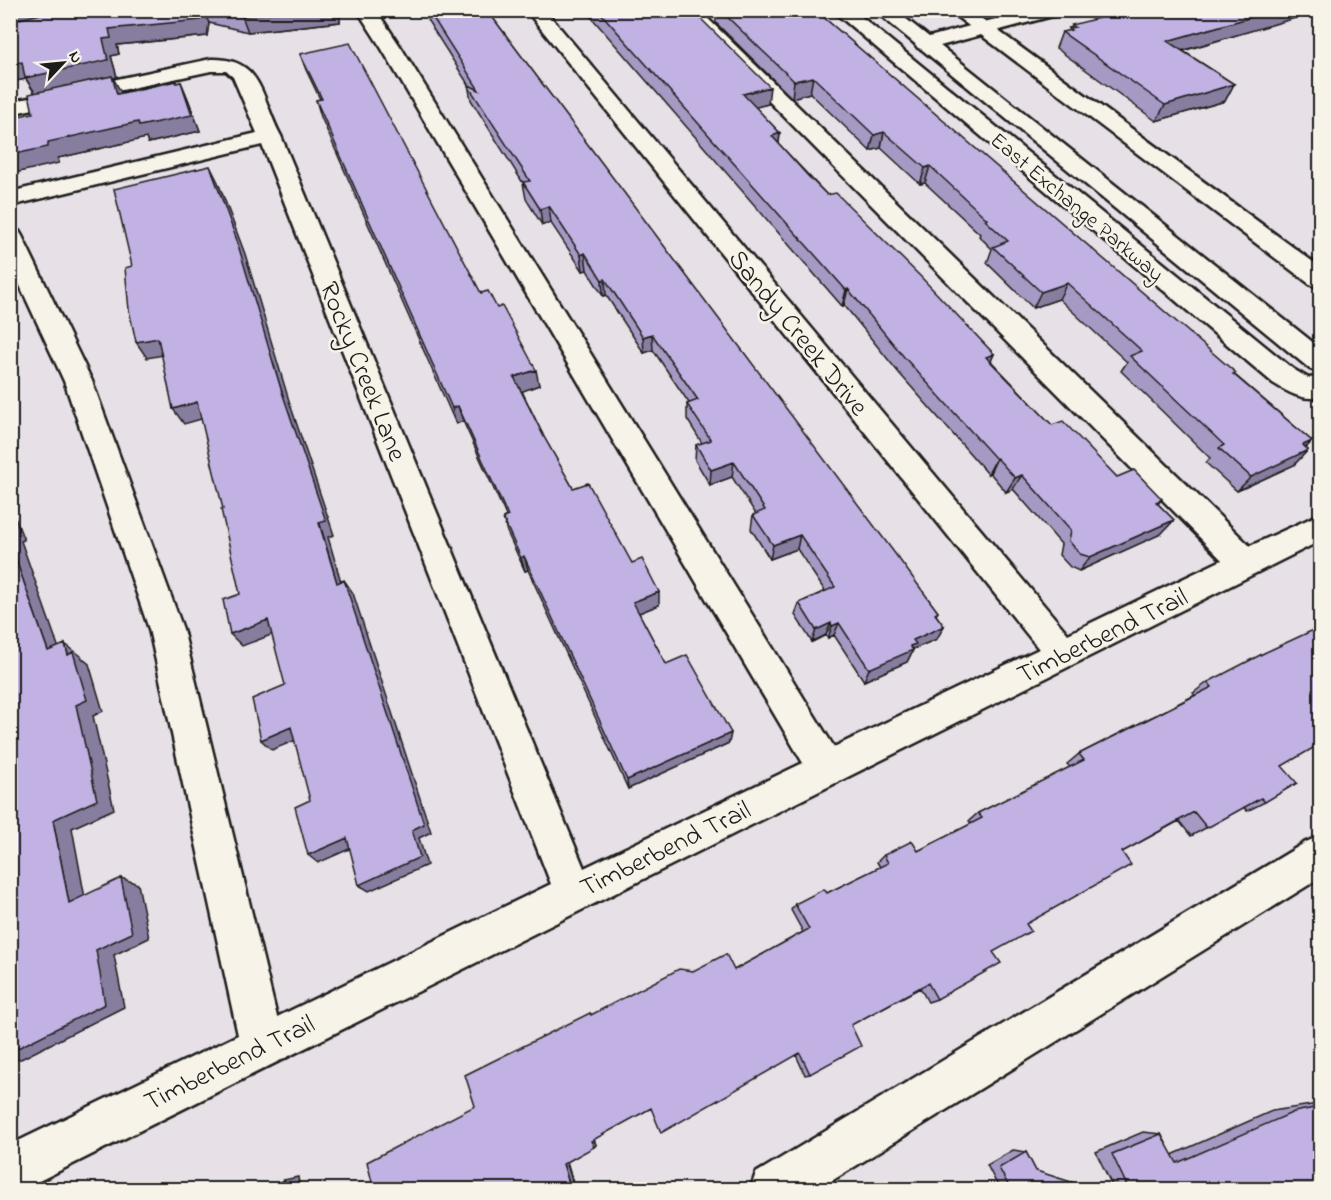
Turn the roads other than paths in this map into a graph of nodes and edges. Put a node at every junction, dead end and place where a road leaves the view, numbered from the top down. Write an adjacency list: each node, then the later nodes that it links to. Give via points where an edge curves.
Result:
1 (366, 10): 20 (street)
2 (535, 10): 19 (street, Sandy Creek Drive)
3 (688, 10): 18 (street)
4 (841, 10): 16 (street, East Exchange Parkway, via 1283,376 1297,385)
5 (883, 10): 9 (street, East Exchange Parkway)
6 (957, 10): 8 (street)
7 (1053, 10): 8 (street)
8 (982, 29): 9 (street); 14 (street)
9 (925, 44): 15 (street, East Exchange Parkway)
10 (10, 108): 11 (street, Rocky Creek Lane, via 179,70 228,64 236,66 251,90)
11 (270, 135): 12 (street); 22 (street, Rocky Creek Lane)
12 (10, 199)
13 (10, 236): 23 (street, via 78,381 166,629)
14 (1320, 279)
15 (1320, 362)
16 (1320, 387)
17 (1320, 527): 18 (street, Timberbend Trail)
18 (1247, 564): 19 (street, Timberbend Trail)
19 (1064, 653): 20 (street, Timberbend Trail)
20 (827, 770): 22 (street, Timberbend Trail)
21 (1320, 856): 25 (street)
22 (574, 893): 23 (street, Timberbend Trail)
23 (262, 1046): 24 (street, Timberbend Trail)
24 (10, 1170)
25 (773, 1190)

